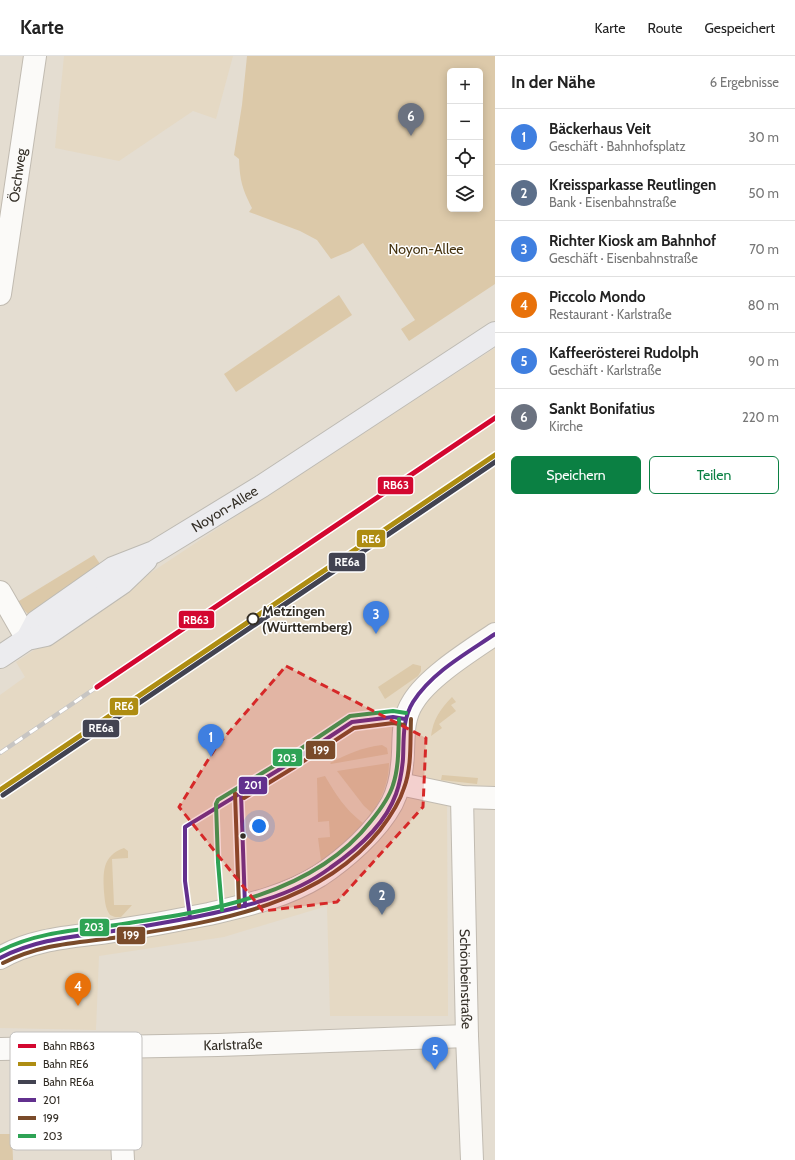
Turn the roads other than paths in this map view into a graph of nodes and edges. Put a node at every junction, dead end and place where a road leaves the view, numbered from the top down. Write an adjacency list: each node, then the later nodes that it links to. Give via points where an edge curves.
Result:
1 (35, 56): 2 (street, Öschweg)
2 (0, 294)
3 (495, 333): 6 (main road, Noyon-Allee, via 262,486 154,552 122,582 46,635)
4 (0, 592): 6 (street)
5 (495, 634): 8 (street, via 451,665 426,686 413,702 405,719)
6 (26, 639): 7 (main road, Noyon-Allee)
7 (1, 655)
8 (400, 784): 9 (street); 11 (street, via 392,803 358,846 339,862 297,887 245,906 168,923 54,939 29,945)
9 (462, 797): 10 (street); 12 (street, Schönbeinstraße)
10 (495, 798)
11 (5, 955)
12 (466, 1036): 13 (street, Karlstraße); 18 (street, Schönbeinstraße)
13 (142, 1046)
14 (0, 1049): 15 (street, Karlstraße)
15 (10, 1049)
16 (122, 1150): 17 (street)
17 (122, 1160)
18 (472, 1160)

